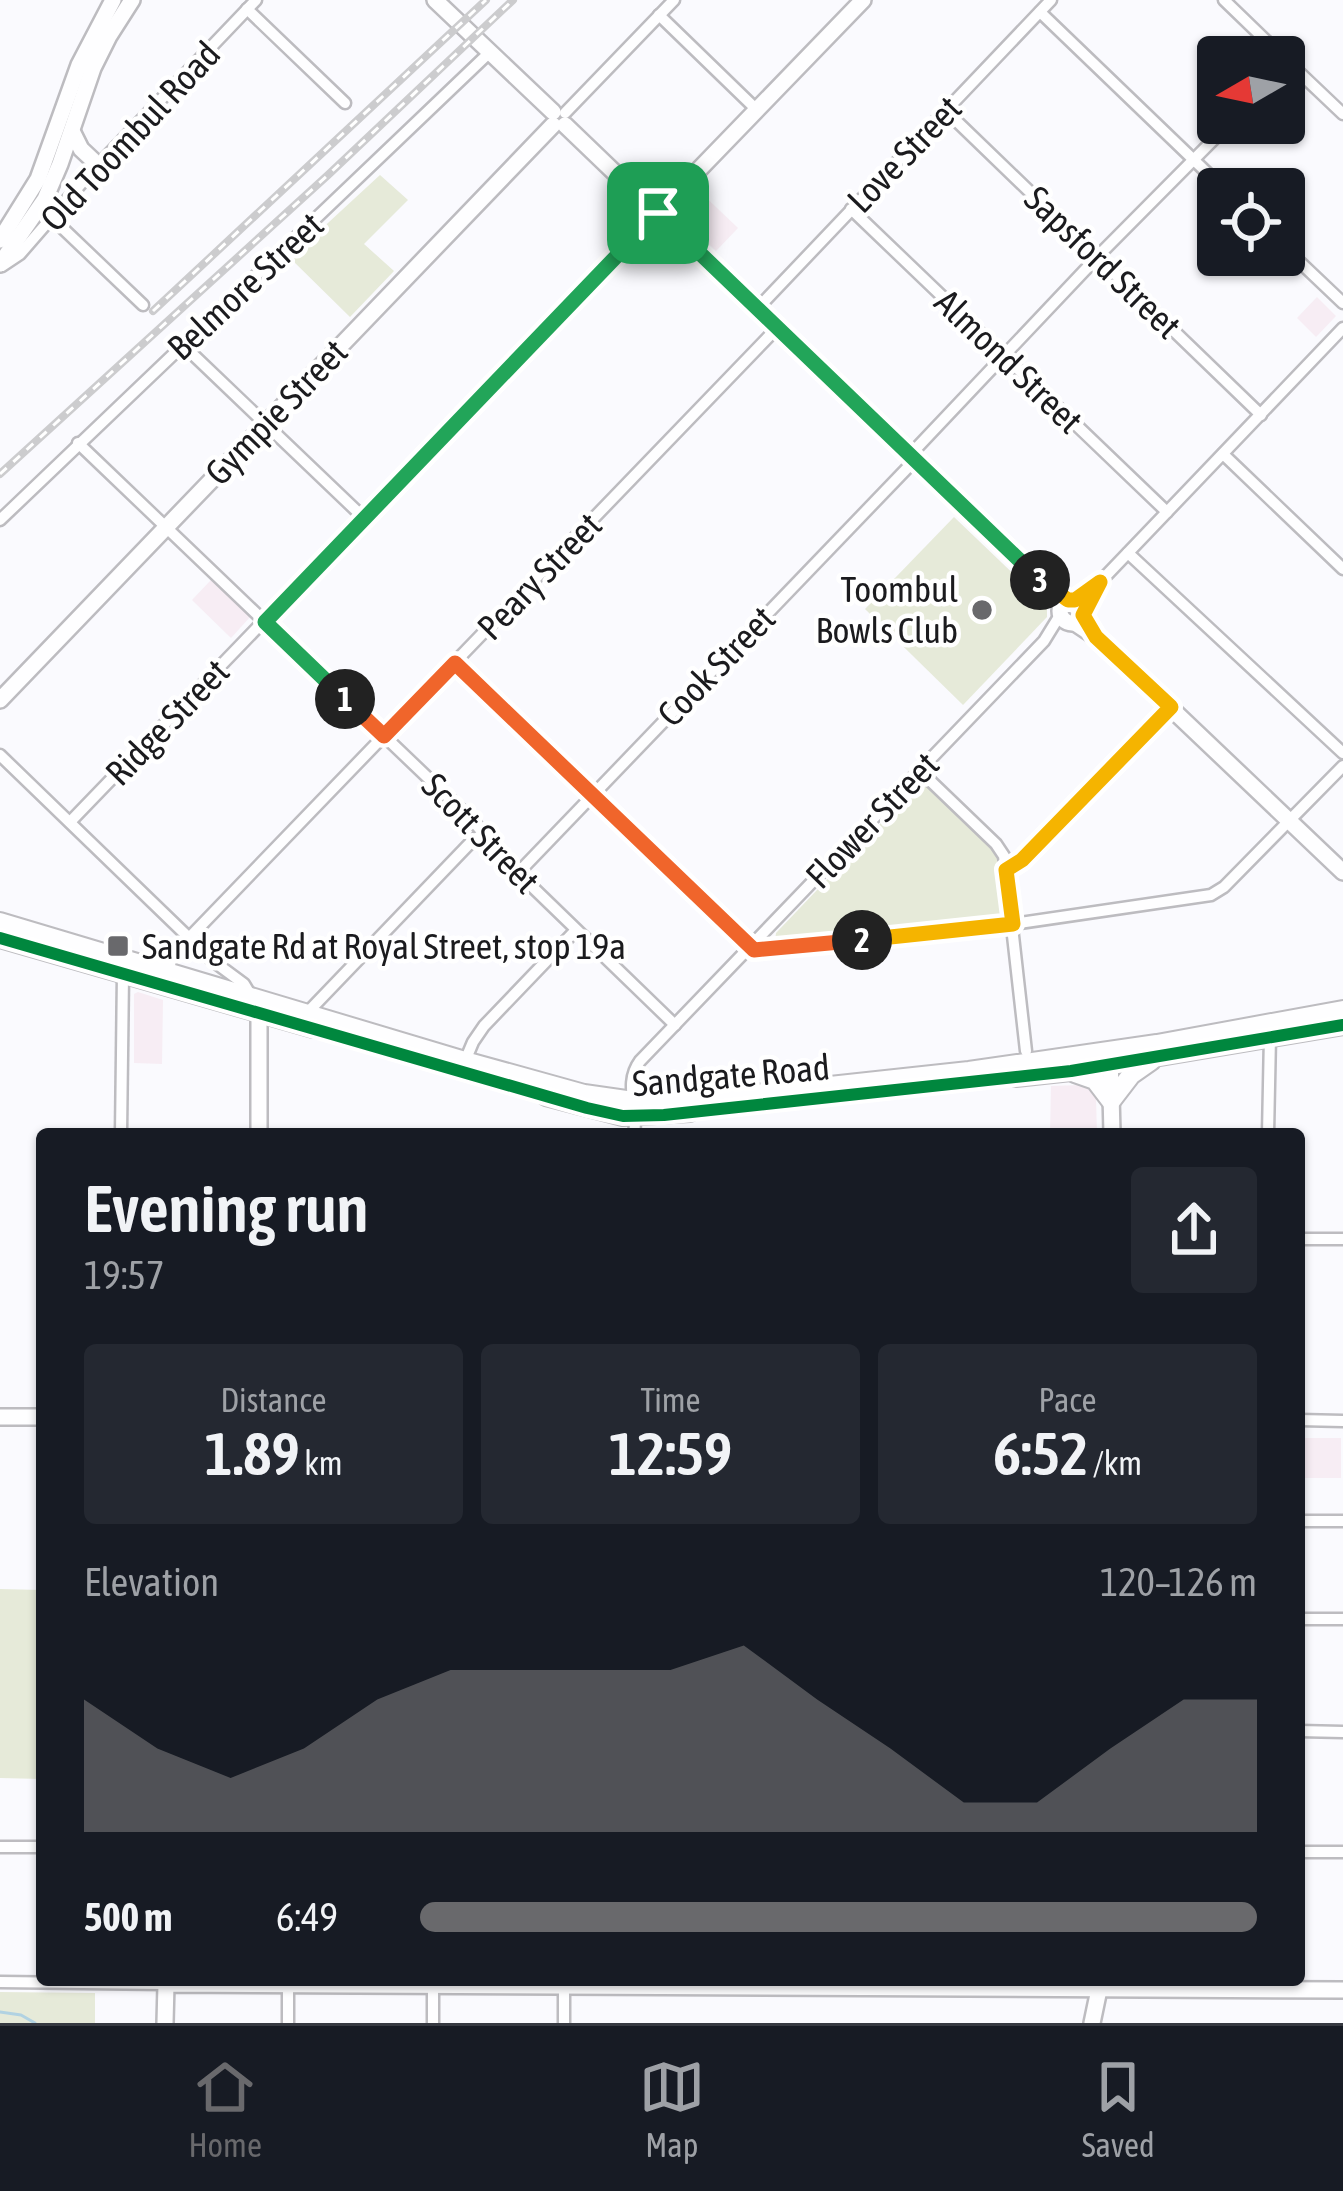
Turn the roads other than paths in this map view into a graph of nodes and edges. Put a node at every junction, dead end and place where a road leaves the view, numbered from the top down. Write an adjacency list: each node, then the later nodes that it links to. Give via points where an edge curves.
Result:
1 (113, 0): 27 (street, via 87,45 38,179)
2 (132, 0): 19 (street, via 93,68)
3 (436, 0): 12 (street)
4 (674, 0): 10 (street, Gympie Street)
5 (863, 0): 15 (street, Ridge Street)
6 (1051, 0): 9 (street, Love Street)
7 (1224, 0): 11 (street)
8 (251, 4): 14 (street); 22 (street, Old Toombul Road)
9 (1040, 12): 16 (street, Love Street); 21 (street)
10 (659, 15): 15 (street); 18 (street, Gympie Street)
11 (1259, 36)
12 (490, 52): 18 (street); 36 (street, Belmore Street)
13 (1305, 80): 17 (street)
14 (345, 103)
15 (758, 110): 25 (street, Ridge Street)
16 (945, 110): 24 (street, Love Street); 28 (street, Sapsford Street)
17 (1343, 114)
18 (559, 119): 25 (street); 39 (street, Gympie Street)
19 (72, 130): 22 (street); 29 (street, via 45,200)
20 (1209, 144): 21 (street, Cook Street)
21 (1193, 160): 23 (street); 28 (street, Cook Street)
22 (98, 165): 26 (street, Old Toombul Road)
23 (1202, 168)
24 (851, 209): 33 (street, Love Street); 37 (street, Almond Street)
25 (658, 213): 33 (street); 44 (street, Ridge Street)
26 (53, 220): 29 (street, Old Toombul Road); 32 (street)
27 (0, 240)
28 (1097, 257): 37 (street, Cook Street); 38 (street, Sapsford Street)
29 (0, 266)
30 (1305, 267): 31 (street)
31 (1343, 303)
32 (142, 305)
33 (757, 309): 34 (street)
34 (777, 328): 42 (street); 51 (street, Peary Street)
35 (1341, 335): 38 (street, Flower Street)
36 (183, 345): 39 (street); 40 (street, Belmore Street)
37 (1004, 356): 42 (street, Cook Street); 43 (street, Almond Street)
38 (1261, 415): 41 (street, Flower Street)
39 (266, 424): 44 (street); 46 (street, Gympie Street)
40 (78, 443): 45 (street, Belmore Street); 46 (street, Scott Street)
41 (1223, 454): 43 (street, Flower Street); 48 (street)
42 (912, 457): 49 (street); 59 (street, Cook Street)
43 (1167, 512): 47 (street, Flower Street)
44 (364, 518): 50 (street, Ridge Street)
45 (0, 520)
46 (166, 527): 50 (street, Scott Street); 52 (street, Gympie Street)
47 (1128, 553): 49 (street, Flower Street); 55 (street)
48 (1343, 569)
49 (1072, 612): 53 (street); 58 (street, Flower Street)
50 (265, 622): 54 (street, Scott Street); 61 (street, Ridge Street)
51 (455, 663): 54 (street, Peary Street); 59 (street)
52 (0, 700)
53 (1171, 707): 60 (street); 63 (street)
54 (384, 736): 62 (street, Scott Street); 70 (street, Peary Street)
55 (1343, 753)
56 (0, 755): 61 (street)
57 (1343, 766): 60 (street)
58 (920, 770): 63 (street, via 1000,849); 71 (street, Flower Street)
59 (593, 795): 65 (street, Cook Street); 71 (street)
60 (1290, 821): 64 (street); 67 (street, via 1211,895)
61 (70, 822): 70 (street)
62 (484, 834): 65 (street, Scott Street); 76 (street)
63 (1006, 870): 67 (street)
64 (1343, 872)
65 (518, 873): 68 (street, Scott Street)
66 (0, 922): 73 (highway, Sandgate Road)
67 (1013, 924): 71 (street); 80 (street)
68 (576, 930): 77 (street, Scott Street); 83 (street, via 484,1026)
69 (0, 938): 72 (highway, Sandgate Road)
70 (190, 938): 73 (street, Peary Street, via 173,956); 74 (street)
71 (751, 946): 77 (street, Flower Street)
72 (123, 974): 73 (highway, Sandgate Road); 87 (street)
73 (167, 980): 74 (highway, Sandgate Road)
74 (256, 1003): 76 (highway, Sandgate Road); 86 (highway, Sandgate Road); 88 (street)
75 (1343, 1010): 82 (highway, Sandgate Road)
76 (307, 1013): 83 (highway, Sandgate Road)
77 (675, 1025): 86 (street, Flower Street, via 632,1071)
78 (1343, 1025): 79 (highway, Sandgate Road)
79 (1270, 1036): 81 (highway, Sandgate Road); 90 (street)
80 (1026, 1051)
81 (1157, 1056): 82 (highway, Sandgate Road); 85 (highway)
82 (1110, 1058): 84 (highway, Sandgate Road); 85 (street); 86 (highway, Sandgate Road, via 676,1102)
83 (465, 1061): 86 (highway, Sandgate Road, via 584,1094)
84 (1071, 1071): 85 (highway, via 1095,1080); 86 (highway, Sandgate Road)
85 (1111, 1100): 89 (street)
86 (634, 1117)
87 (121, 1128)
88 (259, 1128)
89 (1112, 1128)
90 (1268, 1128)
91 (1305, 1239): 92 (street)
92 (1343, 1239)
93 (0, 1417): 94 (street)
94 (36, 1417)
95 (1305, 1420): 96 (street)
96 (1343, 1421)
97 (1305, 1521): 98 (street)
98 (1343, 1521)
99 (1305, 1619): 100 (street)
100 (1343, 1619)
101 (1305, 1731): 102 (street)
102 (1343, 1732)
103 (0, 1847): 104 (street)
104 (36, 1847)
105 (1305, 1852): 106 (street)
106 (1343, 1852)
107 (0, 1982): 108 (street)
108 (36, 1982)
109 (166, 1986): 118 (street)
110 (288, 1986): 119 (street)
111 (428, 1986): 120 (street)
112 (519, 1986): 116 (street)
113 (708, 1986): 116 (street)
114 (1101, 1986): 122 (street)
115 (1182, 1986): 117 (street)
116 (565, 1987): 121 (street)
117 (1343, 1990)
118 (166, 2023)
119 (288, 2023)
120 (433, 2023)
121 (564, 2023)
122 (1092, 2023)

